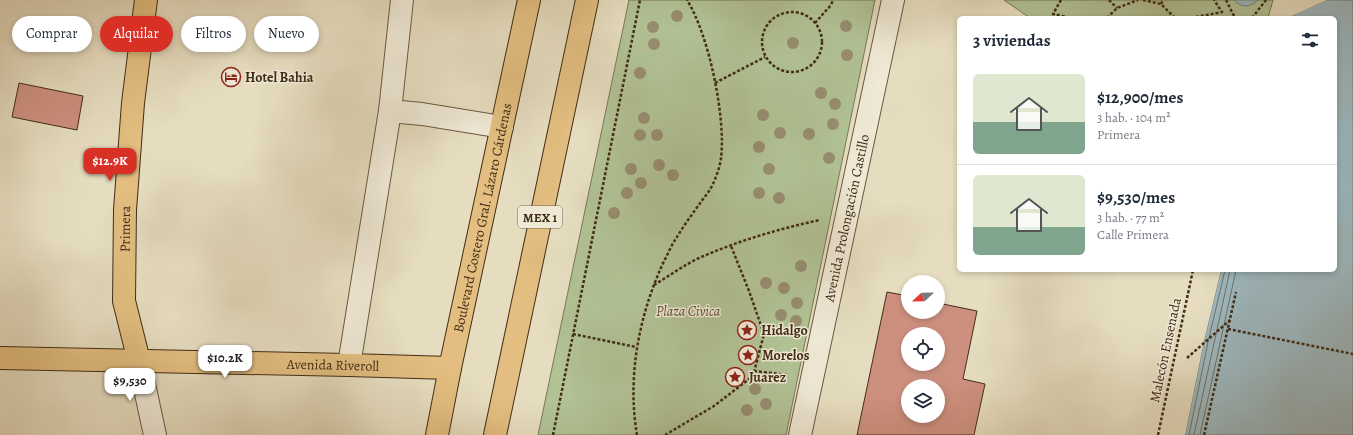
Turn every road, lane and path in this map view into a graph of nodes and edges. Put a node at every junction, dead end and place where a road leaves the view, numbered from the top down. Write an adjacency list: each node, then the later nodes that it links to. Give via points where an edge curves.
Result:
1 (146, 0): 42 (main road, Primera, via 133,103 125,210 124,301)
2 (402, 0): 28 (street)
3 (529, 0): 29 (main road, Boulevard Costero Gral. Lázaro Cárdenas)
4 (587, 0): 49 (main road, MEX 1)
5 (640, 0): 37 (path)
6 (687, 0): 27 (path, via 703,36)
7 (833, 0): 25 (path)
8 (893, 0): 53 (street, Avenida Prolongación Castillo)
9 (1061, 0): 19 (path, via 1053,14)
10 (1109, 0): 18 (path)
11 (1138, 0): 18 (path)
12 (1143, 0): 17 (path)
13 (1163, 0): 17 (path)
14 (1214, 0): 22 (path, via 1222,12)
15 (1226, 0): 23 (path)
16 (1266, 0): 24 (path)
17 (1161, 4): 21 (path)
18 (1117, 8): 20 (path)
19 (1062, 16)
20 (1109, 16)
21 (1173, 16)
22 (1201, 16)
23 (1234, 16)
24 (1254, 16)
25 (815, 23): 26 (path, via 808,16 798,12 777,15 767,25 762,38); 26 (path, via 820,32 821,52 815,62 807,68 798,72 779,70)
26 (765, 57): 27 (path)
27 (715, 83): 33 (path, via 722,129 721,159 712,186 674,241)
28 (390, 111): 29 (street); 43 (street)
29 (502, 127): 44 (main road, Boulevard Costero Gral. Lázaro Cárdenas)
30 (825, 219): 31 (path, via 761,235)
31 (731, 246): 33 (path, via 698,258); 45 (path, via 764,334)
32 (1193, 272): 54 (path, Malecón Ensenada)
33 (654, 286): 38 (path, via 646,305)
34 (1236, 292): 35 (path)
35 (1230, 319): 36 (path); 41 (path)
36 (1228, 329): 39 (path); 55 (path)
37 (573, 334): 38 (path); 50 (path)
38 (636, 347): 51 (path, via 633,379)
39 (1353, 354)
40 (0, 358): 42 (main road, Avenida Riveroll)
41 (1187, 358)
42 (139, 361): 43 (main road, Avenida Riveroll); 47 (street)
43 (349, 364): 44 (main road, Avenida Riveroll)
44 (450, 368): 48 (main road, Boulevard Costero Gral. Lázaro Cárdenas)
45 (754, 371): 46 (path); 52 (path, via 753,376 714,406)
46 (794, 376)
47 (155, 435)
48 (437, 435)
49 (495, 435)
50 (553, 435)
51 (637, 435)
52 (665, 435)
53 (800, 435)
54 (1158, 435)
55 (1204, 435)

